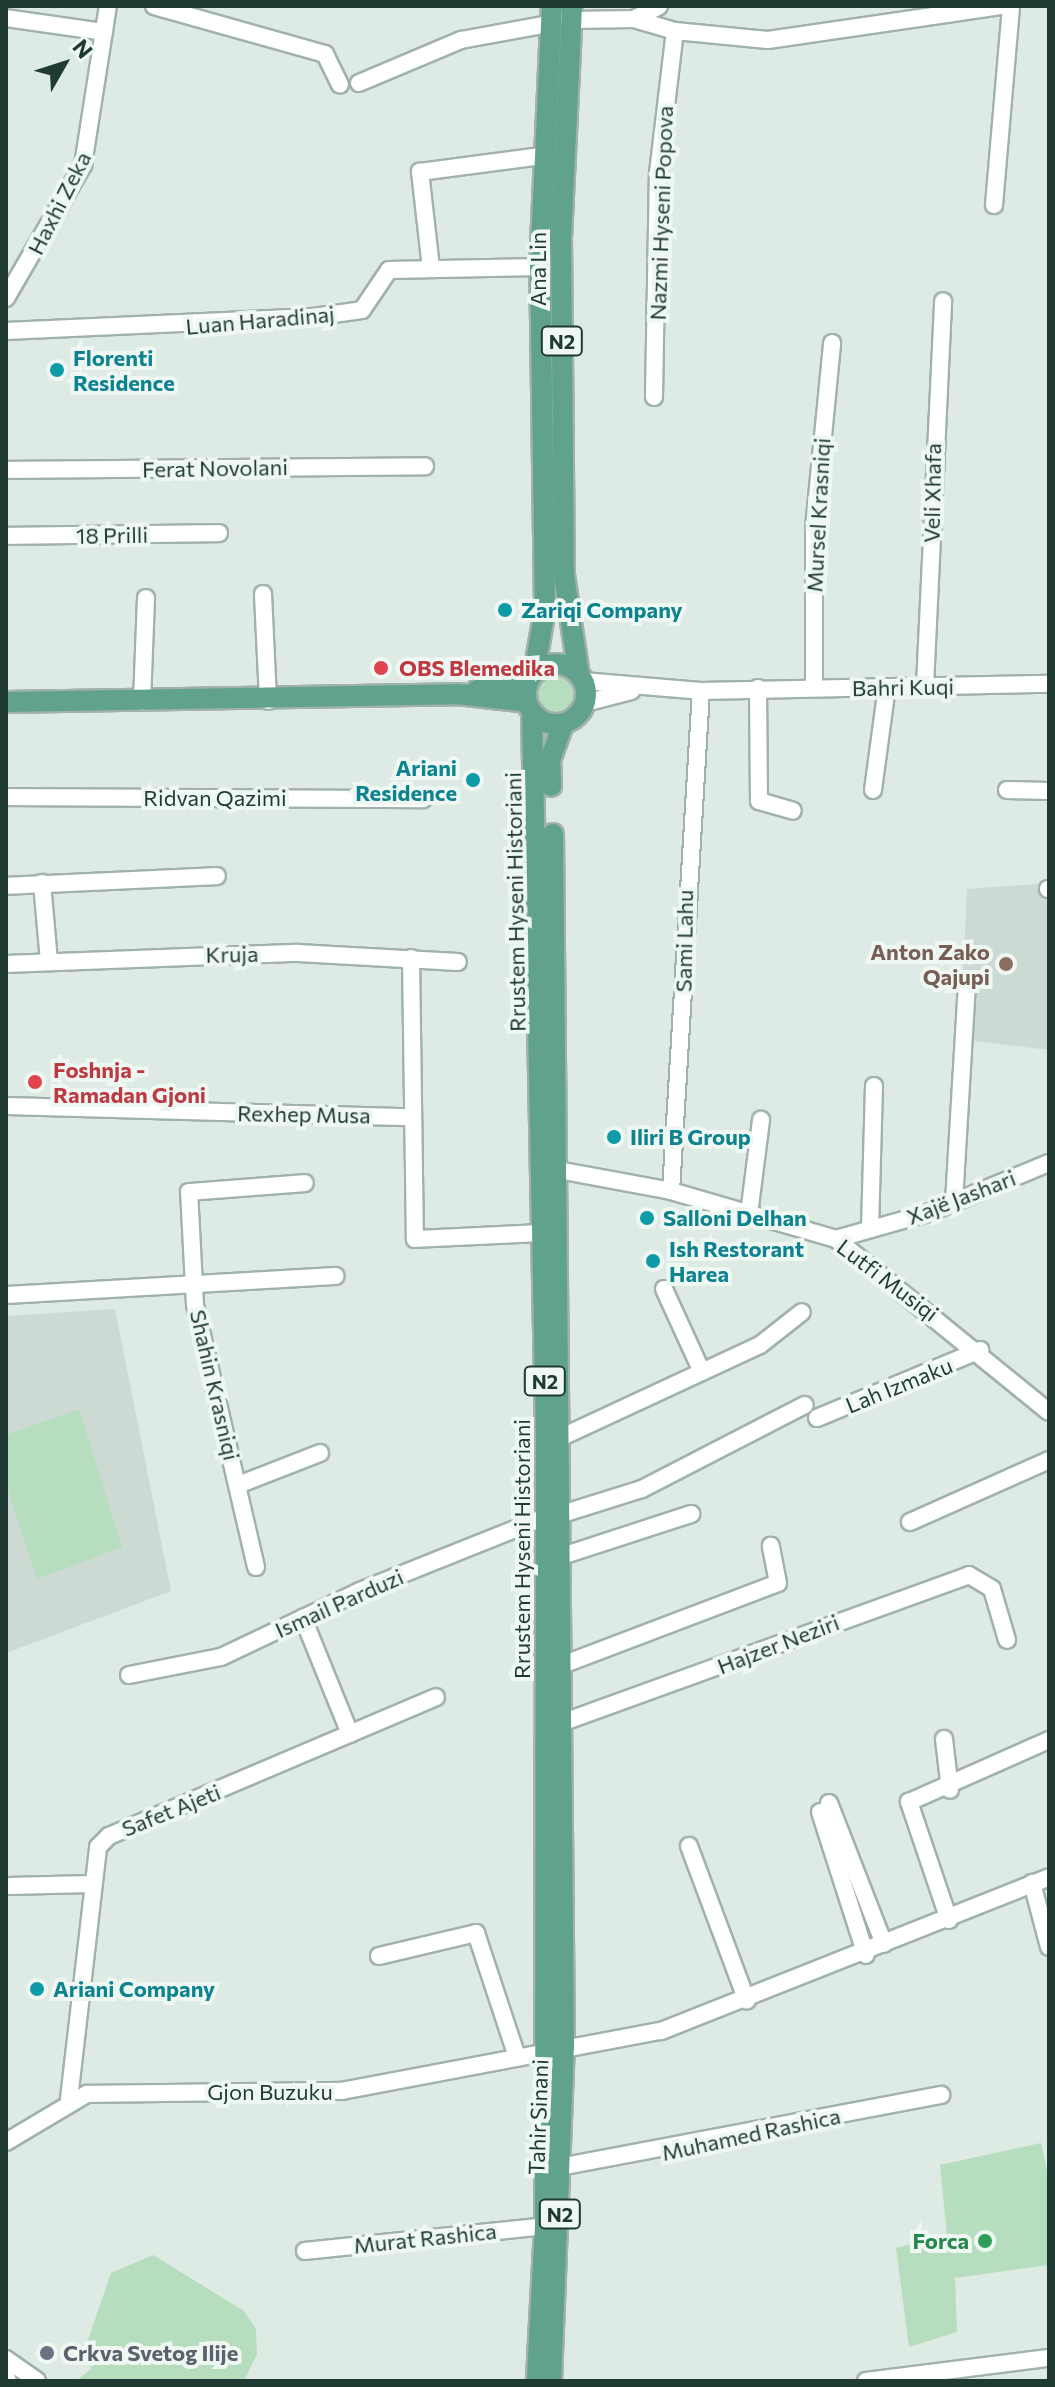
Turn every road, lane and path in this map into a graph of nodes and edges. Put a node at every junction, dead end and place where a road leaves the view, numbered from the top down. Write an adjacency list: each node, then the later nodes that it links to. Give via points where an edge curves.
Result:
1 (108, 6): 11 (street, Haxhi Zeka)
2 (154, 6): 13 (street, via 325,54)
3 (659, 6): 9 (street)
4 (1001, 6): 10 (street, via 768,40)
5 (1011, 6): 15 (street)
6 (572, 13): 7 (street); 9 (street); 30 (main road, Ana Lin / N2, via 561,236 564,563)
7 (550, 16): 12 (street, via 461,40); 14 (main road, Ana Lin / N2)
8 (6, 18): 11 (street)
9 (634, 19): 10 (street)
10 (675, 31): 22 (street, Nazmi Hyseni Popova, via 658,173)
11 (104, 32): 18 (street, Haxhi Zeka, via 83,165)
12 (359, 83)
13 (340, 85)
14 (541, 156): 16 (main road, Ana Lin / N2); 17 (street, via 420,172)
15 (994, 205)
16 (540, 267): 17 (street, Luan Haradinaj); 29 (main road, Ana Lin / N2, via 545,598)
17 (431, 268): 20 (street, Luan Haradinaj, via 389,270 362,310 176,328)
18 (6, 298)
19 (943, 301): 32 (street, Veli Xhafa)
20 (6, 331)
21 (832, 343): 35 (street, Mursel Krasniqi, via 814,528)
22 (654, 397)
23 (425, 466): 24 (street, Ferat Novolani)
24 (6, 470)
25 (219, 533): 26 (street, 18 Prilli)
26 (6, 536)
27 (263, 594): 39 (street)
28 (146, 598): 41 (street)
29 (532, 676): 30 (main road, via 557,664); 38 (main road); 43 (main road)
30 (581, 678): 36 (street, Bahri Kuqi); 42 (main road)
31 (1049, 684): 32 (street, Bahri Kuqi)
32 (925, 686): 33 (street, Bahri Kuqi)
33 (887, 687): 35 (street, Bahri Kuqi); 45 (street)
34 (758, 688): 35 (street, Bahri Kuqi); 37 (street, Bahri Kuqi); 50 (street, via 759,801)
35 (814, 688)
36 (637, 690): 37 (street, Bahri Kuqi); 42 (street, Bahri Kuqi)
37 (701, 691): 66 (street, Sami Lahu)
38 (457, 694): 39 (main road); 43 (main road)
39 (268, 701): 41 (main road)
40 (6, 702): 41 (main road)
41 (142, 702)
42 (585, 703): 44 (main road)
43 (530, 707): 44 (main road); 70 (main road, Rrustem Hyseni Historiani / N2)
44 (563, 724): 64 (main road, Rrustem Hyseni Historiani / N2, via 550,760)
45 (873, 790)
46 (1007, 790): 47 (street)
47 (1049, 791)
48 (6, 797): 49 (street, Ridvan Qazimi)
49 (423, 799)
50 (793, 811)
51 (217, 876): 52 (street)
52 (42, 883): 53 (street); 55 (street)
53 (6, 886)
54 (411, 958): 55 (street, Kruja, via 298,953); 56 (street, Kruja); 61 (street)
55 (49, 961): 57 (street, Kruja)
56 (458, 962)
57 (6, 964)
58 (967, 985): 67 (street)
59 (874, 1086): 69 (street, Xajë Jashari)
60 (6, 1106): 61 (street, Rexhep Musa)
61 (410, 1117): 70 (street, via 415,1239)
62 (761, 1120): 68 (street)
63 (1049, 1163): 67 (street, Xajë Jashari)
64 (558, 1170): 66 (street, Lutfi Musiqi); 82 (main road, Rrustem Hyseni Historiani / N2)
65 (305, 1183): 73 (street, Shahin Krasniqi, via 189,1192)
66 (671, 1191): 68 (street, Lutfi Musiqi)
67 (954, 1202): 69 (street, Xajë Jashari)
68 (749, 1214): 71 (street, Lutfi Musiqi)
69 (870, 1229): 71 (street, Xajë Jashari)
70 (544, 1233): 87 (main road, Rrustem Hyseni Historiani / N2)
71 (836, 1239): 77 (street, Lutfi Musiqi)
72 (335, 1276): 73 (street, Shahin Krasniqi)
73 (195, 1284): 75 (street, Shahin Krasniqi); 85 (street, Shahin Krasniqi)
74 (664, 1289): 78 (street)
75 (6, 1295)
76 (802, 1312): 78 (street, via 786,1330)
77 (980, 1350): 80 (street, Lutfi Musiqi); 81 (street, Lah Izmaku)
78 (702, 1372): 82 (street)
79 (805, 1405): 87 (street, Ismail Parduzi, via 642,1489)
80 (1049, 1412)
81 (817, 1418)
82 (564, 1436): 87 (main road, Rrustem Hyseni Historiani / N2)
83 (320, 1453): 85 (street, Shahin Krasniqi)
84 (1049, 1460): 88 (street)
85 (238, 1485): 91 (street, Shahin Krasniqi)
86 (691, 1514): 90 (street, Rrustem Hyseni Historiani)
87 (554, 1516): 90 (main road, Rrustem Hyseni Historiani / N2); 92 (street, Ismail Parduzi); 113 (main road, Rrustem Hyseni Historiani / N2)
88 (910, 1522)
89 (771, 1546): 94 (street, Rrustem Hyseni Historiani, via 778,1583)
90 (562, 1556): 94 (main road, Rrustem Hyseni Historiani / N2)
91 (256, 1567)
92 (303, 1618): 95 (street, Ismail Parduzi, via 221,1657); 98 (street)
93 (1007, 1640): 97 (street, Hajzer Neziri, via 992,1589 969,1575)
94 (562, 1665): 97 (main road, Rrustem Hyseni Historiani / N2)
95 (129, 1675)
96 (436, 1697): 98 (street, Safet Ajeti)
97 (561, 1723): 113 (main road, Rrustem Hyseni Historiani / N2)
98 (350, 1734): 105 (street, Safet Ajeti, via 109,1836 98,1847)
99 (944, 1739): 101 (street)
100 (1049, 1740): 101 (street)
101 (950, 1790): 107 (street, via 909,1802)
102 (689, 1846): 112 (street)
103 (1049, 1877): 104 (street, Gjon Buzuku)
104 (1032, 1883): 107 (street, Gjon Buzuku); 109 (street)
105 (93, 1884): 106 (street); 116 (street, Safet Ajeti)
106 (6, 1886)
107 (949, 1920): 108 (street, Gjon Buzuku)
108 (884, 1944): 110 (street, Gjon Buzuku); 110 (street, via 824,1808)
109 (1049, 1947)
110 (866, 1955): 112 (street, Gjon Buzuku)
111 (379, 1956): 114 (street, via 476,1933)
112 (747, 2001): 113 (street, Gjon Buzuku, via 661,2031)
113 (554, 2048): 114 (street, Gjon Buzuku); 118 (main road, Tahir Sinani / N2); 119 (main road, Tahir Sinani / N2)
114 (516, 2054): 116 (street, Gjon Buzuku, via 342,2091)
115 (941, 2095): 118 (street, Muhamed Rashica)
116 (69, 2099): 117 (street)
117 (9, 2138)
118 (560, 2167): 125 (main road, Tahir Sinani / N2)
119 (545, 2226): 120 (street, Murat Rashica); 124 (main road, Tahir Sinani / N2)
120 (305, 2251)
121 (1049, 2358): 126 (street)
122 (6, 2359): 123 (street)
123 (37, 2381)
124 (537, 2381)
125 (551, 2381)
126 (866, 2381)

